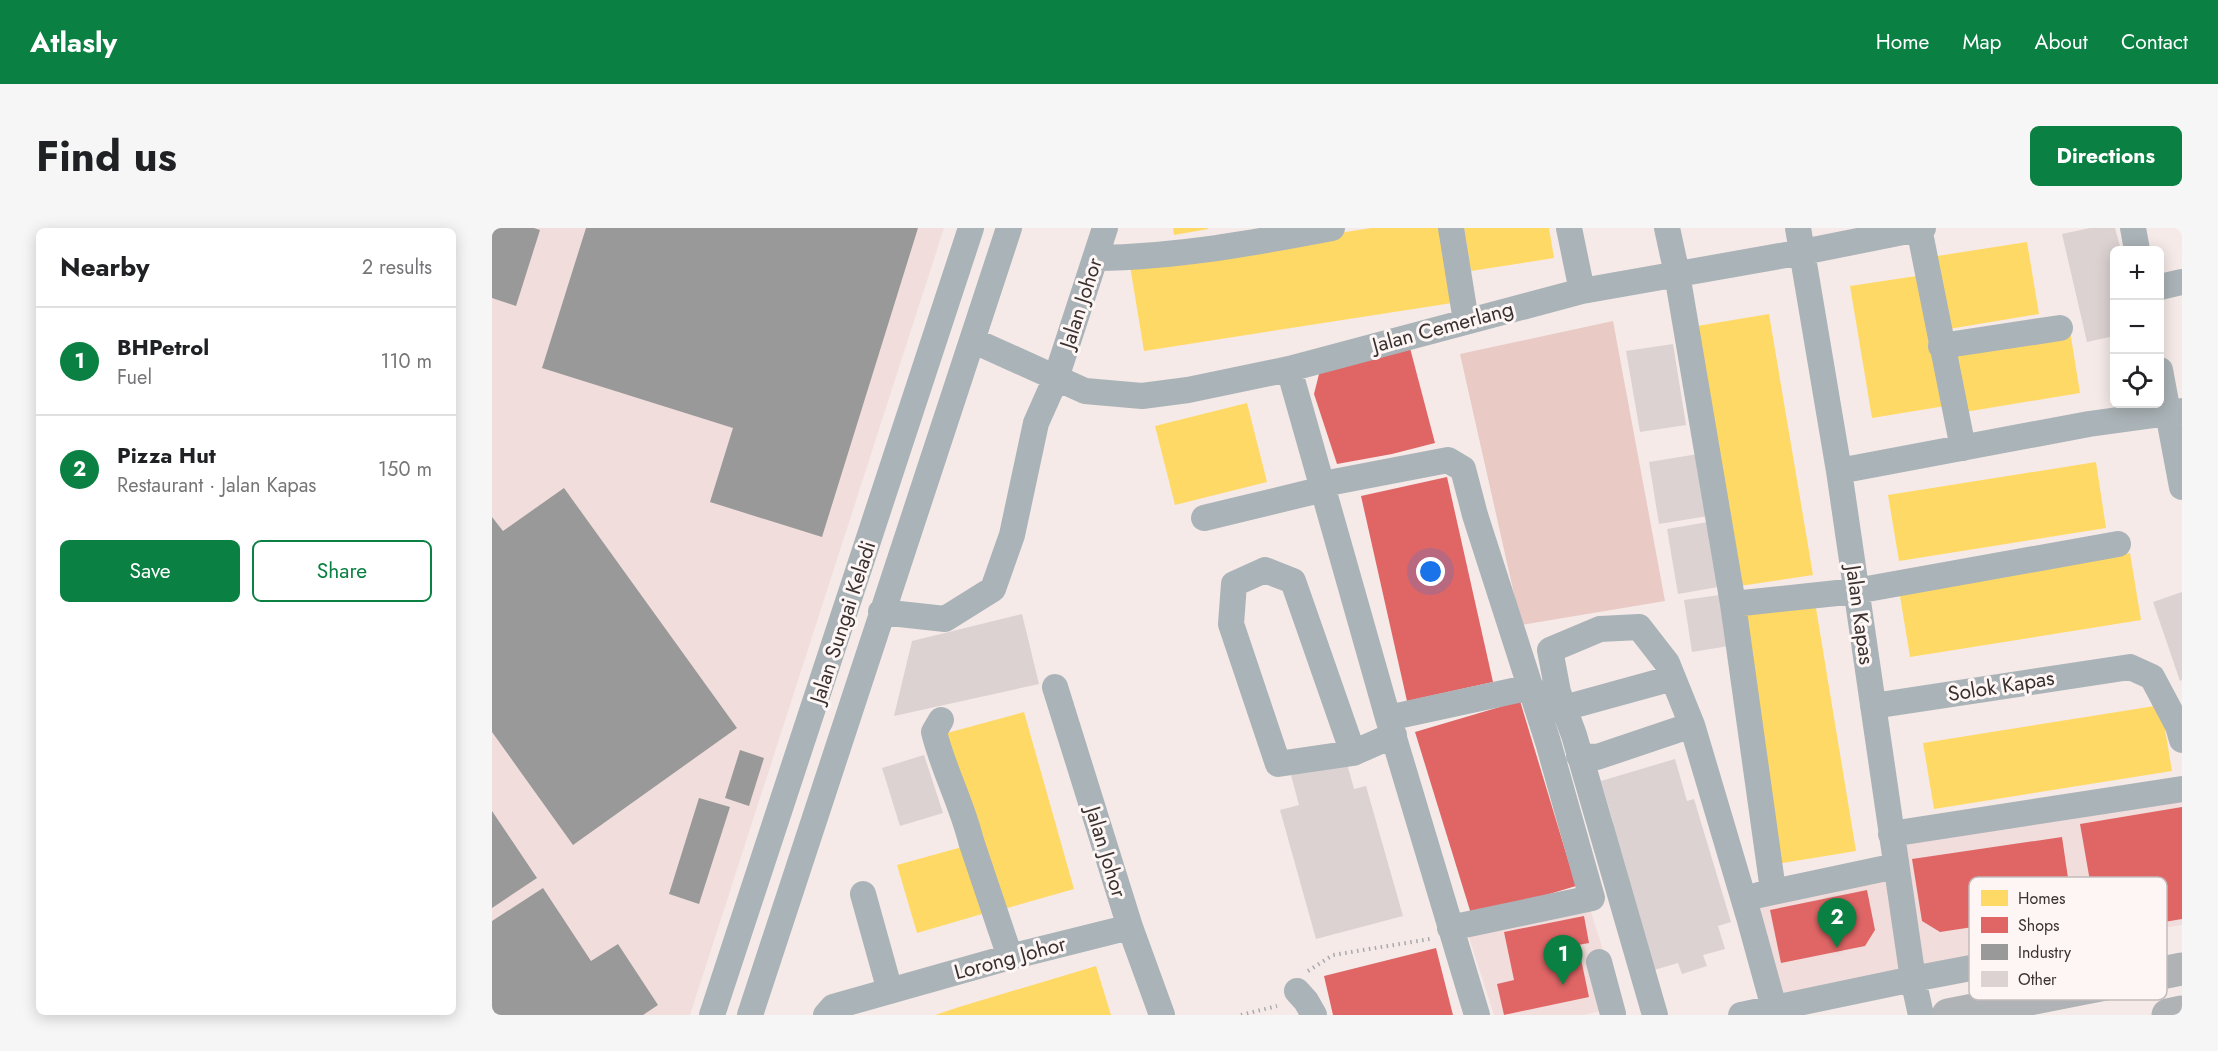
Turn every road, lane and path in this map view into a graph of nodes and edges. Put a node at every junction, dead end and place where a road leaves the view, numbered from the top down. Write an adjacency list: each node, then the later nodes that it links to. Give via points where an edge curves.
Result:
1 (971, 228): 66 (street, Jalan Sungai Keladi)
2 (1009, 228): 19 (street, Jalan Sungai Keladi)
3 (1105, 228): 12 (street, Jalan Johor)
4 (1332, 228): 12 (street, via 1143,258)
5 (1451, 228): 17 (street)
6 (1569, 228): 16 (street)
7 (1667, 228): 13 (street)
8 (1920, 228): 10 (street, Jalan Cemerlang); 20 (street)
9 (2133, 228): 11 (street)
10 (1801, 240): 13 (street, Jalan Cemerlang); 26 (street, Jalan Kapas)
11 (2136, 246)
12 (1096, 258): 22 (street, Jalan Johor)
13 (1677, 274): 16 (street, Jalan Cemerlang); 32 (street)
14 (2182, 282): 15 (street)
15 (2164, 286)
16 (1582, 291): 17 (street, Jalan Cemerlang)
17 (1466, 321): 21 (street, Jalan Cemerlang)
18 (2060, 328): 20 (street)
19 (972, 340): 22 (street, Jalan Cemerlang); 33 (street, Jalan Sungai Keladi)
20 (1941, 346): 25 (street)
21 (1289, 369): 22 (street, Jalan Cemerlang, via 1142,396 1085,392); 28 (street)
22 (1056, 378): 33 (street, Jalan Johor, via 1036,423 1011,535 993,590 945,619)
23 (2164, 381): 24 (street)
24 (2175, 412): 25 (street); 27 (street)
25 (1963, 448): 26 (street)
26 (1839, 471): 31 (street, Jalan Kapas)
27 (2182, 486)
28 (1323, 487): 29 (street); 36 (street, via 1448,460 1463,468); 41 (street)
29 (1204, 518)
30 (2118, 544): 31 (street)
31 (1856, 591): 32 (street); 37 (street, Jalan Kapas)
32 (1733, 604): 48 (street)
33 (881, 612): 67 (street, Jalan Sungai Keladi)
34 (1673, 678): 38 (street); 38 (street, via 1667,663 1639,627 1600,629 1550,650); 40 (street)
35 (1055, 687): 51 (street, Jalan Johor)
36 (1531, 687): 41 (street); 52 (street, via 1592,898)
37 (1873, 706): 42 (street, Solok Kapas, via 2130,667 2152,677); 46 (street, Jalan Kapas)
38 (1564, 708): 44 (street)
39 (941, 720): 53 (street, via 934,732 938,748)
40 (1692, 725): 44 (street, via 1597,757); 50 (street)
41 (1391, 727): 43 (street); 52 (street)
42 (2182, 740)
43 (1353, 753): 43 (street, via 1293,581 1265,570 1234,584 1231,624 1278,764)
44 (1580, 756): 72 (street)
45 (2182, 789): 46 (street)
46 (1891, 834): 47 (street, Jalan Kapas)
47 (1896, 866): 48 (street); 58 (street, Jalan Kapas)
48 (1773, 890): 50 (street)
49 (863, 894): 59 (street)
50 (1744, 899): 63 (street)
51 (1130, 927): 53 (street, Lorong Johor); 68 (street, Jalan Johor)
52 (1451, 932): 60 (path, via 1333,955 1305,973); 71 (street)
53 (1010, 957): 59 (street, Lorong Johor)
54 (1599, 962): 65 (street)
55 (1969, 968): 58 (street)
56 (2182, 969): 57 (main road)
57 (2167, 972)
58 (1913, 979): 63 (street); 74 (street, Jalan Kapas)
59 (890, 991): 62 (street, Lorong Johor)
60 (1297, 991): 69 (path, via 1282,1005); 70 (street)
61 (2025, 1000): 75 (main road)
62 (829, 1011)
63 (1775, 1011): 73 (street)
64 (2182, 1012): 76 (main road)
65 (1613, 1014)
66 (712, 1015)
67 (750, 1015)
68 (1162, 1015)
69 (1241, 1015)
70 (1314, 1015)
71 (1477, 1015)
72 (1655, 1015)
73 (1741, 1015)
74 (1921, 1015)
75 (1948, 1015)
76 (2168, 1015)

